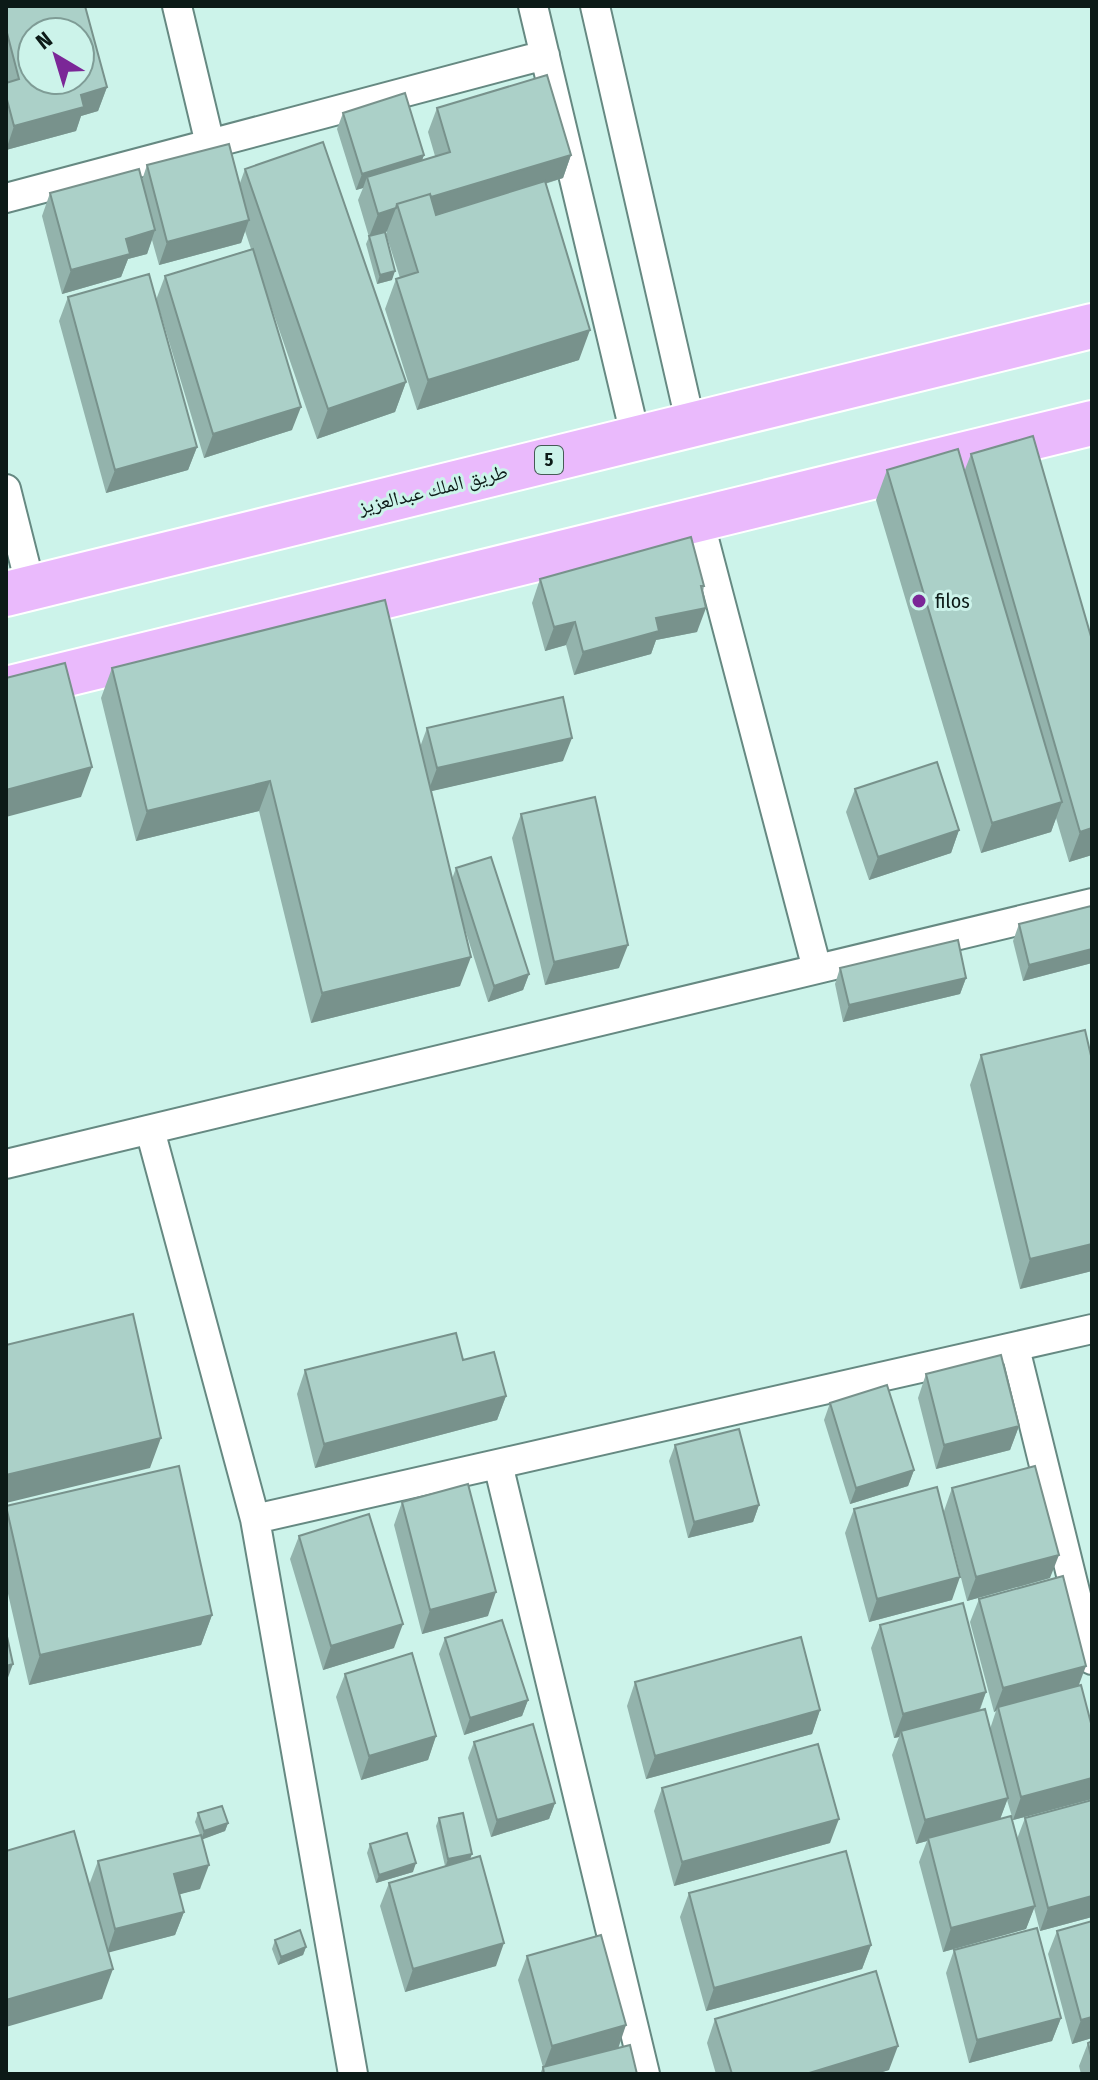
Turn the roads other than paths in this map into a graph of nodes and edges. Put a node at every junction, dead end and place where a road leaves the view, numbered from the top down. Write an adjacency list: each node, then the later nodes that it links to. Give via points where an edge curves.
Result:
1 (177, 6): 5 (street)
2 (533, 6): 4 (street)
3 (595, 6): 9 (street)
4 (545, 55): 5 (street); 10 (street)
5 (210, 144): 6 (street)
6 (6, 198)
7 (1092, 326): 9 (highway, طريق الملك عبدالعزيز / 5)
8 (1092, 423): 12 (highway)
9 (691, 425): 10 (highway, طريق الملك عبدالعزيز / 5)
10 (636, 439): 13 (highway, طريق الملك عبدالعزيز / 5)
11 (6, 489): 13 (street)
12 (699, 520): 14 (highway); 16 (street)
13 (18, 591)
14 (6, 689)
15 (1092, 903): 16 (street)
16 (817, 969): 17 (street)
17 (150, 1130): 18 (street); 22 (street)
18 (6, 1164)
19 (1092, 1329): 20 (street)
20 (1015, 1348): 21 (street); 23 (street)
21 (498, 1464): 22 (street); 25 (street)
22 (255, 1519): 24 (street)
23 (1092, 1660)
24 (353, 2074)
25 (645, 2074)

